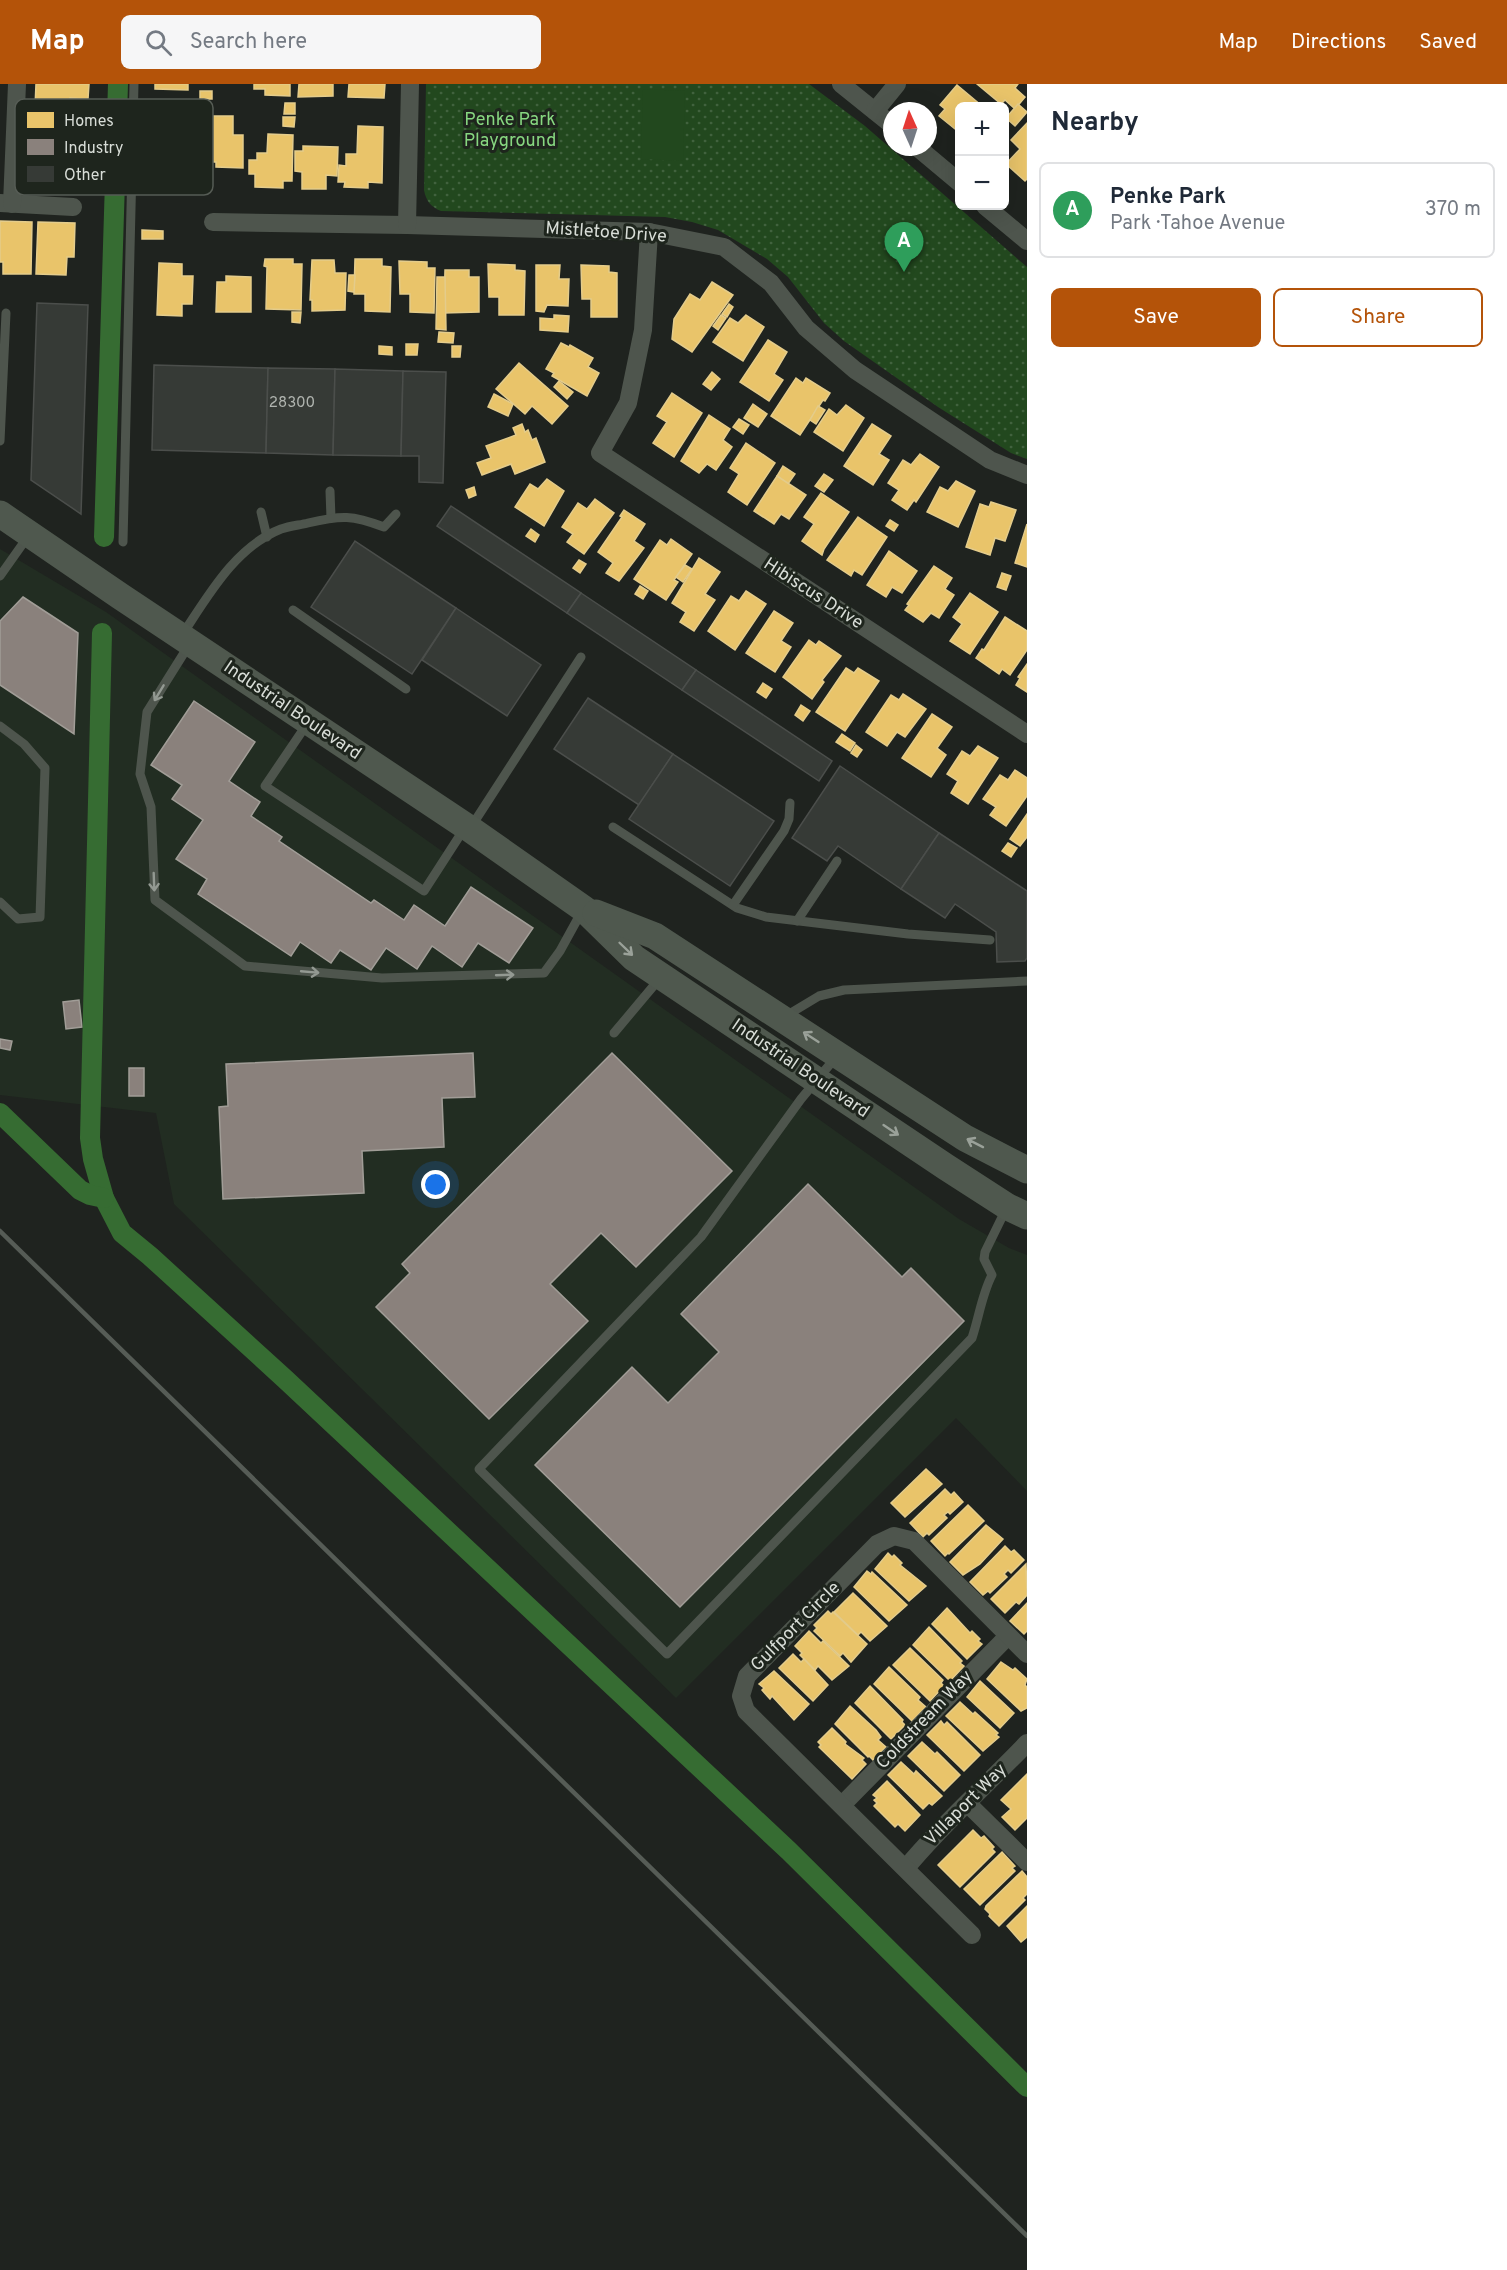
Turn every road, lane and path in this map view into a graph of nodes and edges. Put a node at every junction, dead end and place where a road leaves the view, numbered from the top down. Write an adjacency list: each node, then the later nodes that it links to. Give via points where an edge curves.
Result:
1 (17, 84): 6 (street)
2 (134, 84): 7 (lane)
3 (410, 84): 18 (street)
4 (842, 84): 9 (street)
5 (897, 84): 9 (street)
6 (16, 99)
7 (134, 99)
8 (15, 106): 14 (street)
9 (875, 111): 10 (street)
10 (883, 118)
11 (928, 156): 12 (street)
12 (955, 179)
13 (131, 195): 31 (lane)
14 (6, 203): 15 (street)
15 (73, 207)
16 (990, 210): 20 (street)
17 (213, 222): 18 (street, Mistletoe Drive)
18 (407, 225): 19 (street, Mistletoe Drive)
19 (649, 232): 23 (street, Mistletoe Drive, via 724,247 771,283 806,328 855,370 990,460); 39 (street, Hibiscus Drive, via 643,330 628,404 600,453)
20 (1027, 241)
21 (6, 314): 22 (lane)
22 (0, 441)
23 (1027, 475)
24 (330, 491): 28 (lane)
25 (261, 512): 30 (lane)
26 (0, 514): 29 (main road, Industrial Boulevard)
27 (396, 514): 28 (lane, via 384,527 357,517)
28 (331, 518): 30 (lane, via 281,529)
29 (30, 533): 32 (lane); 34 (main road, Industrial Boulevard)
30 (267, 537): 34 (lane, via 227,569)
31 (123, 542)
32 (0, 576)
33 (293, 610): 36 (lane)
34 (185, 640): 37 (main road, Industrial Boulevard); 46 (lane, one-way to 46, via 147,712 140,774 151,807 155,900 245,966 382,978 544,973)
35 (581, 657): 42 (lane)
36 (406, 689)
37 (308, 722): 42 (main road, Industrial Boulevard); 42 (lane, via 265,786 314,819 424,891)
38 (0, 726): 44 (lane, via 24,744 45,768 40,916 18,919)
39 (1027, 734)
40 (790, 803): 45 (lane, via 784,831)
41 (613, 827): 45 (lane)
42 (468, 828): 46 (main road, Industrial Boulevard)
43 (837, 861): 47 (lane)
44 (0, 902)
45 (733, 905): 47 (lane, via 766,917)
46 (584, 909): 49 (main road, Industrial Boulevard, one-way to 49, via 634,958); 51 (main road, Industrial Boulevard, via 655,936)
47 (797, 921): 48 (lane)
48 (990, 940)
49 (662, 976): 52 (lane); 54 (main road, Industrial Boulevard)
50 (1027, 981): 51 (lane, via 844,990 819,996)
51 (782, 1019): 53 (main road, Industrial Boulevard, one-way to 51)
52 (614, 1033)
53 (838, 1055): 54 (lane); 55 (main road, Industrial Boulevard, one-way to 53, via 965,1138)
54 (817, 1080): 56 (main road, Industrial Boulevard, one-way to 56); 56 (lane, via 700,1237 479,1469 667,1654 972,1338 985,1285 992,1275 985,1252)
55 (1027, 1170)
56 (1017, 1212)
57 (1008, 1636): 58 (street, Gulfport Circle); 61 (street, Coldstream Way); 61 (street, Gulfport Circle, via 914,1541 894,1536 877,1544 747,1676 741,1696 746,1711)
58 (1027, 1654)
59 (1027, 1743): 60 (street, Villaport Way)
60 (968, 1804): 62 (street); 63 (street, Villaport Way, via 938,1830)
61 (842, 1805): 63 (street, Gulfport Circle)
62 (1027, 1862)
63 (906, 1868): 64 (street, Gulfport Circle)
64 (972, 1935)

